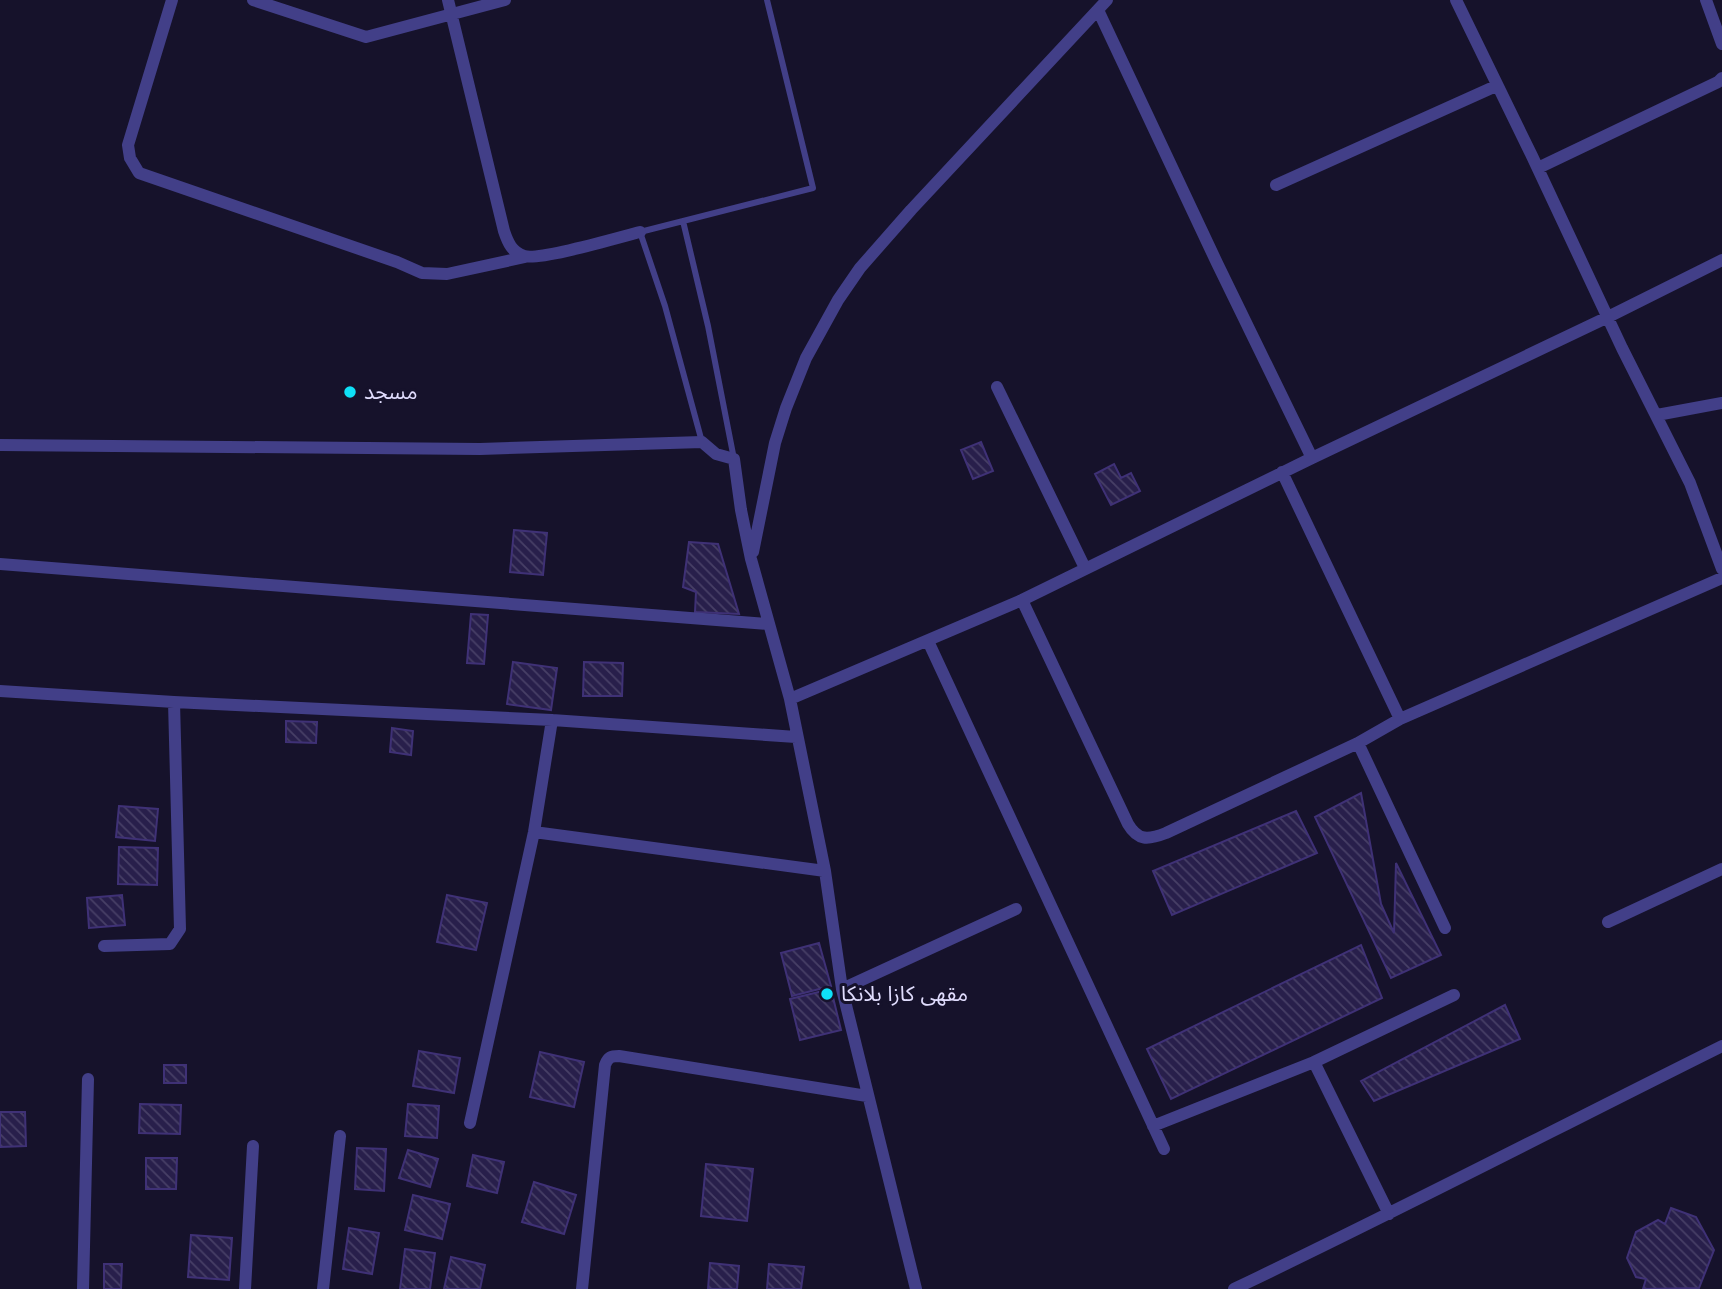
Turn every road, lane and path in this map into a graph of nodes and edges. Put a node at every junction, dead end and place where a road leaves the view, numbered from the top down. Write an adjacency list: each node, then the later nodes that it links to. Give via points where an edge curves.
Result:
1 (172, 0): 18 (street, via 128,145 139,173 422,274 447,274)
2 (253, 0): 10 (street, via 366,37)
3 (448, 0): 10 (street)
4 (505, 0): 10 (street)
5 (767, 0): 16 (lane, via 813,187)
6 (1107, 0): 9 (street)
7 (1456, 0): 13 (street)
8 (1706, 0): 11 (street)
9 (1098, 10): 26 (street); 29 (street, via 911,210 838,300 806,358 786,408)
10 (452, 15): 18 (street, via 504,231 510,247)
11 (1722, 44)
12 (1722, 78): 14 (street)
13 (1496, 86): 14 (street); 15 (street)
14 (1538, 168): 20 (street)
15 (1276, 185)
16 (683, 221): 17 (lane); 27 (lane)
17 (640, 232): 18 (street); 24 (lane)
18 (526, 257)
19 (1722, 260): 20 (street)
20 (1608, 317): 23 (street); 26 (street)
21 (997, 387): 31 (street)
22 (1722, 403): 23 (street)
23 (1657, 415): 32 (street)
24 (702, 442): 25 (street, via 480,449); 27 (street, via 716,454)
25 (0, 445)
26 (1312, 458): 28 (street)
27 (734, 459): 29 (street)
28 (1282, 472): 31 (street); 40 (street)
29 (751, 559): 35 (street)
30 (0, 564): 35 (street)
31 (1085, 568): 34 (street)
32 (1722, 569)
33 (1722, 578): 40 (street)
34 (1022, 600): 36 (street); 43 (street, via 1134,834 1154,838)
35 (768, 624): 38 (street)
36 (929, 641): 38 (street); 58 (street)
37 (0, 691): 39 (street)
38 (790, 699): 42 (street)
39 (174, 702): 41 (street); 50 (street, via 180,929 170,944)
40 (1400, 719): 43 (street)
41 (552, 720): 42 (street); 44 (street)
42 (796, 737): 46 (street)
43 (1358, 743): 49 (street)
44 (534, 832): 46 (street); 57 (street)
45 (1722, 869): 48 (street)
46 (825, 871): 51 (street)
47 (1016, 909): 51 (street)
48 (1608, 922)
49 (1445, 928)
50 (104, 946)
51 (842, 989): 56 (street)
52 (1454, 995): 54 (street)
53 (1722, 1046): 62 (street)
54 (1314, 1062): 58 (street); 62 (street)
55 (88, 1079): 64 (street)
56 (867, 1096): 67 (street, via 612,1056 607,1059); 68 (street)
57 (470, 1123)
58 (1153, 1126): 61 (street)
59 (340, 1136): 66 (street)
60 (253, 1146): 65 (street)
61 (1164, 1149)
62 (1389, 1214): 63 (street)
63 (1259, 1284): 69 (street)
64 (83, 1289)
65 (245, 1289)
66 (323, 1289)
67 (582, 1289)
68 (916, 1289)
69 (1234, 1289)

